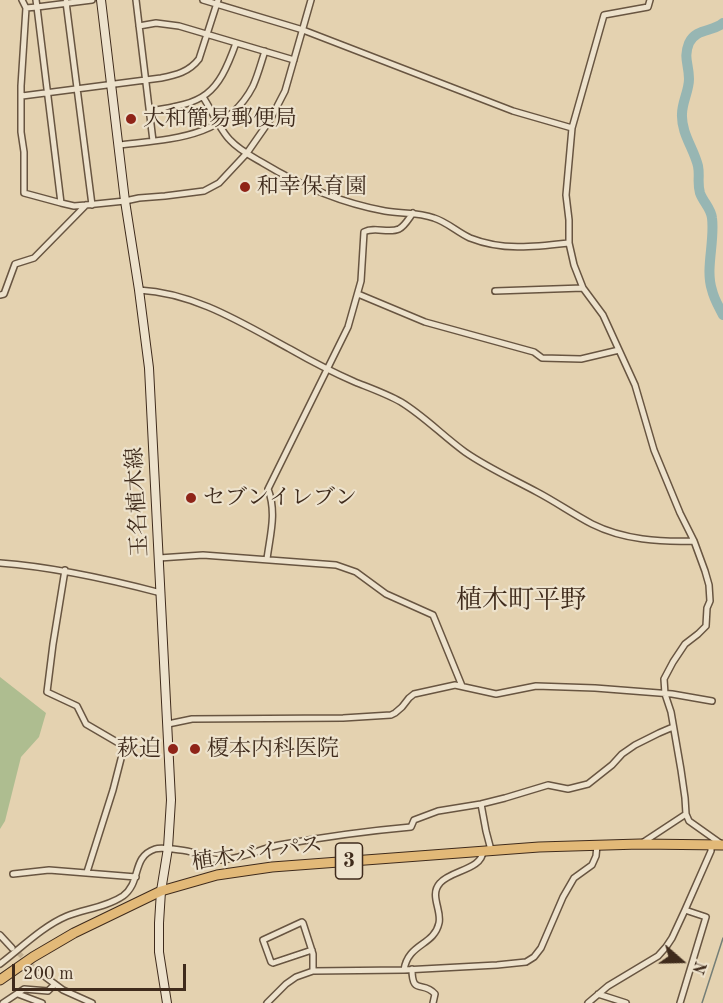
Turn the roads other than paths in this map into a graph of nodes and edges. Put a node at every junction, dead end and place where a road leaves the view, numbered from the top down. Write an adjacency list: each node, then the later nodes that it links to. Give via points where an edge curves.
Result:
1 (22, 0): 12 (street)
2 (36, 0): 11 (street)
3 (92, 0): 9 (street)
4 (101, 0): 20 (main road, 玉名植木線)
5 (136, 0): 13 (street)
6 (203, 0): 10 (street)
7 (311, 0): 14 (street)
8 (650, 0): 27 (street, via 648,8 604,15)
9 (66, 2): 11 (street); 21 (street)
10 (218, 2): 14 (street); 15 (street)
11 (37, 7): 12 (street); 22 (street)
12 (26, 8): 23 (street)
13 (139, 26): 15 (street, via 156,23); 19 (street)
14 (303, 30): 18 (street); 27 (street, via 513,111)
15 (207, 34): 16 (street); 19 (street, via 193,66 179,74)
16 (236, 43): 17 (street); 24 (street, via 221,80)
17 (265, 51): 18 (street); 26 (street, via 247,96)
18 (294, 60): 30 (street, via 285,91)
19 (146, 80): 20 (street); 25 (street)
20 (111, 85): 21 (street); 29 (main road, 玉名植木線)
21 (77, 89): 22 (street); 33 (street)
22 (48, 93): 23 (street); 32 (street)
23 (22, 96): 32 (street, via 24,193)
24 (203, 97): 25 (street); 26 (street)
25 (150, 111): 28 (street)
26 (219, 123): 28 (street, via 194,134); 30 (street, via 227,137)
27 (572, 128): 35 (street, via 566,195)
28 (153, 141): 29 (street)
29 (118, 145): 31 (main road, 玉名植木線)
30 (247, 153): 31 (street, via 219,183 204,191); 34 (street, via 308,188 342,201 387,212)
31 (125, 201): 33 (street); 37 (main road, 玉名植木線)
32 (61, 203): 33 (street)
33 (89, 205): 39 (street, via 34,258 15,264 4,294)
34 (413, 213): 35 (street, via 435,218 486,243 523,248); 40 (street, via 400,228 364,232)
35 (569, 243): 36 (street)
36 (583, 288): 38 (street); 41 (street, via 603,315)
37 (139, 290): 42 (street, via 177,295 210,307); 44 (main road, 玉名植木線, via 149,368)
38 (495, 291)
39 (0, 294)
40 (358, 294): 41 (street, via 425,322 534,352 542,358 581,359); 42 (street, via 348,327)
41 (619, 350): 43 (street, via 635,385 654,450)
42 (327, 369): 43 (street, via 399,401 476,459 594,525 636,538); 45 (street, via 268,489 274,512)
43 (694, 541): 50 (street, via 709,585 706,626 673,662 664,679)
44 (159, 558): 45 (street, via 203,555); 48 (main road, 玉名植木線)
45 (267, 560): 49 (street, via 336,565 433,615)
46 (0, 563): 47 (street)
47 (65, 570): 48 (street); 62 (street, via 47,692 77,706 86,724 122,745 123,751)
48 (161, 593): 52 (main road, 玉名植木線)
49 (462, 686): 50 (street, via 496,694 536,686); 52 (street, via 414,694 391,715 192,719)
50 (665, 694): 51 (street); 53 (street)
51 (712, 701)
52 (168, 724): 60 (main road, 玉名植木線)
53 (673, 727): 54 (street, via 635,745 588,784 568,789 548,785); 55 (street)
54 (481, 804): 60 (street, via 438,811 414,820 411,827 314,838 222,860); 61 (street)
55 (686, 814): 56 (street); 59 (street, via 689,821)
56 (640, 844): 57 (highway, 植木バイパス / 3); 58 (highway, 植木バイパス / 3)
57 (597, 845): 61 (highway, 植木バイパス / 3); 71 (street, via 592,865 574,878 534,957 526,962)
58 (711, 845): 59 (highway, 植木バイパス / 3); 66 (street)
59 (722, 845)
60 (168, 848): 64 (street, via 149,851 142,858); 65 (main road, 玉名植木線)
61 (487, 851): 65 (highway, 植木バイパス / 3, via 272,867 217,875); 72 (street, via 478,862 439,883 435,897 439,922 434,935 409,954)
62 (87, 872): 63 (street, via 49,870); 64 (street)
63 (13, 874)
64 (136, 877): 70 (street, via 124,895 52,924)
65 (161, 891): 75 (highway, 植木バイパス / 3, via 74,933); 82 (main road, 玉名植木線, via 159,952)
66 (685, 910): 78 (street, via 658,956); 87 (street, via 706,916)
67 (0, 935): 68 (street)
68 (12, 948)
69 (312, 950): 69 (street, via 302,922 263,940 273,963); 73 (street)
70 (0, 964)
71 (412, 969): 72 (street); 84 (street, via 416,986 435,994)
72 (404, 970): 73 (street)
73 (313, 971): 83 (street, via 291,980)
74 (40, 974): 76 (street)
75 (0, 980)
76 (55, 984): 77 (street, via 48,991 24,989); 81 (street)
77 (18, 994): 79 (street); 80 (street)
78 (598, 994): 85 (street); 86 (street)
79 (3, 1003)
80 (42, 1003)
81 (92, 1003)
82 (167, 1003)
83 (267, 1003)
84 (433, 1003)
85 (588, 1003)
86 (626, 1003)
87 (680, 1003)

